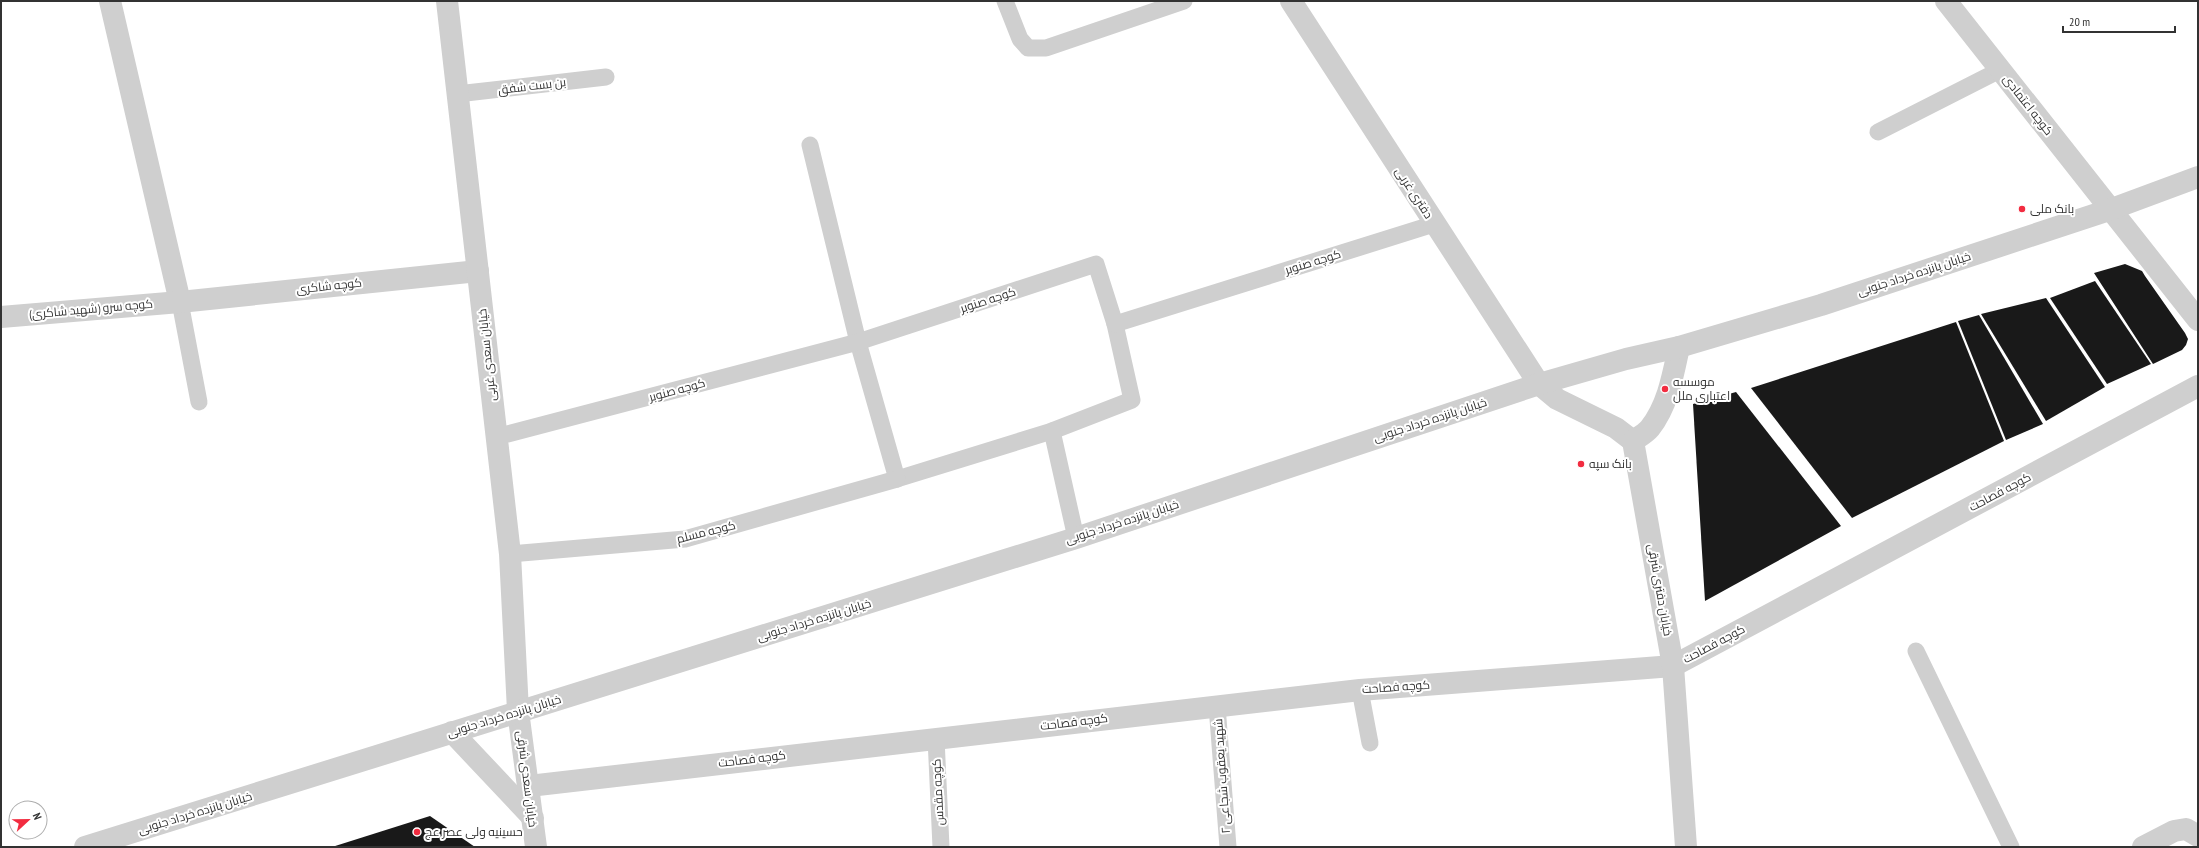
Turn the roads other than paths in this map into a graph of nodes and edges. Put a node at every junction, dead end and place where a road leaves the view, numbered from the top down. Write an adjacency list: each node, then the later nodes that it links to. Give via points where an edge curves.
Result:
1 (110, 1): 16 (street)
2 (447, 1): 9 (street, خیابان سعدی غربی)
3 (1005, 1): 4 (lane, via 1020,39 1028,48 1046,48)
4 (1184, 1)
5 (1291, 1): 14 (street, دفتری غربی)
6 (1946, 1): 7 (street, کوچه اعتمادی)
7 (2000, 70): 10 (lane); 13 (street, کوچه اعتمادی)
8 (606, 77): 9 (lane, بن بست شفق)
9 (457, 94): 15 (street, خیابان سعدی غربی)
10 (1878, 132)
11 (810, 145): 20 (lane)
12 (2198, 177): 13 (street, خیابان پانزده خرداد جنوبی)
13 (2109, 210): 18 (street, کوچه اعتمادی); 21 (street, خیابان پانزده خرداد جنوبی, via 1821,305)
14 (1434, 224): 19 (lane, کوچه صنوبر); 22 (street, دفتری غربی)
15 (478, 271): 16 (street, کوچه شاکری); 26 (street, خیابان سعدی غربی)
16 (180, 302): 17 (street, کوچه سرو (شهید شاکری)); 24 (lane)
17 (1, 317)
18 (2198, 320)
19 (1115, 324): 20 (lane, کوچه صنوبر, via 1096,264); 25 (lane, کوچه مسلم, via 1132,400)
20 (858, 342): 26 (lane, کوچه صنوبر); 28 (lane)
21 (1679, 347): 22 (street, خیابان پانزده خرداد جنوبی); 27 (street, via 1672,383 1663,406 1650,429)
22 (1539, 384): 27 (street, دفتری غربی, via 1557,400 1616,428); 29 (street, خیابان پانزده خرداد جنوبی)
23 (2198, 386): 32 (street, کوچه فصاحت)
24 (199, 402)
25 (1052, 431): 28 (lane, کوچه مسلم); 29 (lane)
26 (496, 438): 30 (street, خیابان سعدی غربی)
27 (1633, 441): 32 (street, خیابان دفتری شرقی)
28 (897, 479): 30 (lane, کوچه مسلم, via 685,539)
29 (1076, 538): 35 (street, خیابان پانزده خرداد جنوبی)
30 (510, 554): 35 (street, خیابان سعدی غربی)
31 (1916, 652): 47 (lane)
32 (1673, 666): 33 (street, کوچه فصاحت); 46 (street, خیابان دفتری شرقی)
33 (1360, 690): 34 (street, کوچه فصاحت); 38 (lane)
34 (1217, 706): 37 (street, کوچه فصاحت); 45 (lane, شهید یعقوب شجاعی ۲)
35 (518, 711): 36 (street, خیابان پانزده خرداد جنوبی); 39 (street, خیابان سعدی شرقی)
36 (452, 732): 40 (street); 42 (street, خیابان پانزده خرداد جنوبی)
37 (936, 738): 39 (street, کوچه فصاحت); 44 (lane, کوچه مقدس)
38 (1370, 743)
39 (529, 786): 40 (street, خیابان سعدی شرقی)
40 (533, 818): 43 (street, خیابان سعدی شرقی)
41 (2198, 836): 48 (street, via 2186,830 2174,832)
42 (85, 847)
43 (536, 847)
44 (941, 847)
45 (1228, 847)
46 (1686, 847)
47 (2011, 847)
48 (2142, 847)

